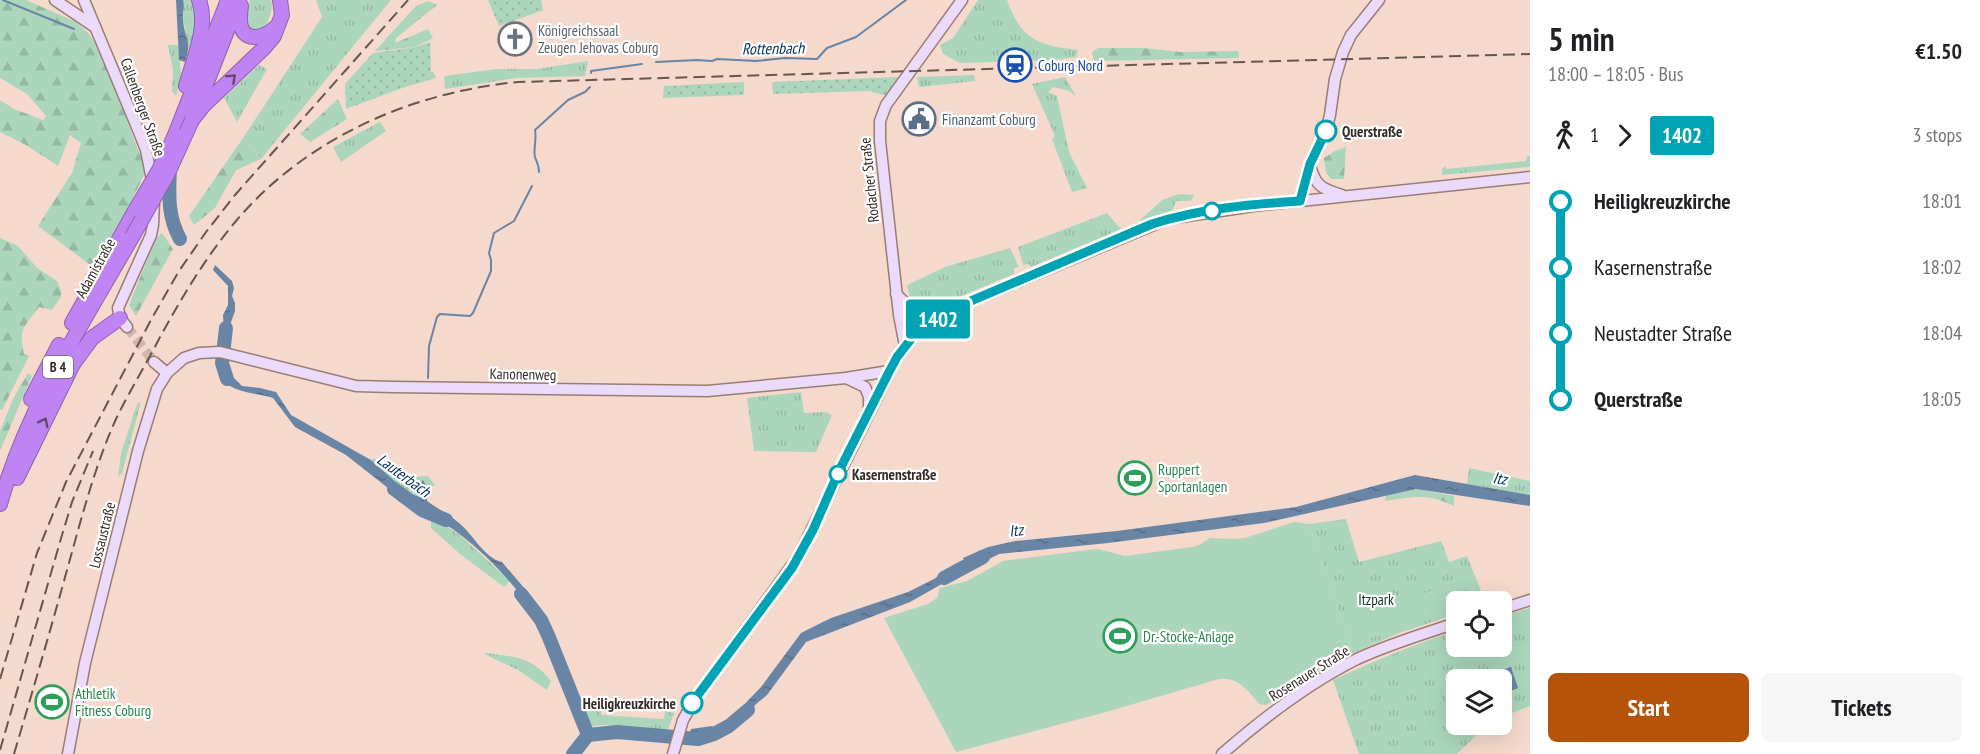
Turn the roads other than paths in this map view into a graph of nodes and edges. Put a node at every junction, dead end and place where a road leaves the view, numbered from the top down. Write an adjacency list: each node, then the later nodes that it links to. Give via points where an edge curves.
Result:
1 (55, 0): 10 (street)
2 (84, 0): 10 (street, Callenberger Straße)
3 (199, 0): 13 (highway, via 201,34)
4 (228, 0): 11 (highway, B 4)
5 (240, 0): 9 (highway, via 240,23 250,36 267,34); 11 (highway, B 4)
6 (280, 0): 9 (highway)
7 (962, 0): 19 (street, Rodacher Straße, via 886,105 880,121)
8 (1379, 0): 14 (street, via 1351,35 1343,52 1326,131)
9 (280, 21): 12 (highway, one-way to 9, via 263,50)
10 (95, 27): 21 (street, Callenberger Straße, via 146,150 153,184 151,235 118,308)
11 (215, 47): 12 (highway, Adamistraße / B 4); 13 (highway, Adamistraße / B 4)
12 (192, 120): 18 (highway, Adamistraße / B 4, bridge, via 168,172)
13 (175, 135): 18 (highway, Adamistraße / B 4, bridge)
14 (1310, 164): 16 (street, via 1320,187); 17 (street)
15 (1530, 177): 16 (street)
16 (1348, 196): 17 (street)
17 (1300, 201): 20 (street, via 1168,219)
18 (127, 235): 30 (highway, Adamistraße / B 4, via 42,376); 31 (highway, Adamistraße / B 4, via 37,406)
19 (896, 294): 20 (street, via 905,304 928,313); 22 (street, Rodacher Straße)
20 (952, 309): 23 (street)
21 (124, 322): 32 (highway, one-way to 21, via 73,364 92,338)
22 (901, 326): 23 (street); 24 (street, Rodacher Straße)
23 (916, 333): 24 (street)
24 (905, 346): 26 (street)
25 (154, 362): 27 (street)
26 (889, 372): 28 (street, Kanonenweg); 29 (street)
27 (167, 373): 28 (street, Kanonenweg, via 189,355 220,352 356,386 707,391); 36 (street, Lossaustraße, via 154,399 138,451)
28 (846, 378): 29 (street, via 867,390)
29 (869, 411): 39 (street, via 792,568 692,704)
30 (0, 473)
31 (0, 504)
32 (0, 512)
33 (1530, 600): 34 (street)
34 (1512, 606)
35 (1446, 626): 40 (street, Rosenauer Straße, via 1337,670 1263,720)
36 (76, 708): 37 (street, Lossaustraße); 38 (street, Lossaustraße, via 79,720)
37 (68, 754)
38 (75, 754)
39 (673, 754)
40 (1222, 754)

